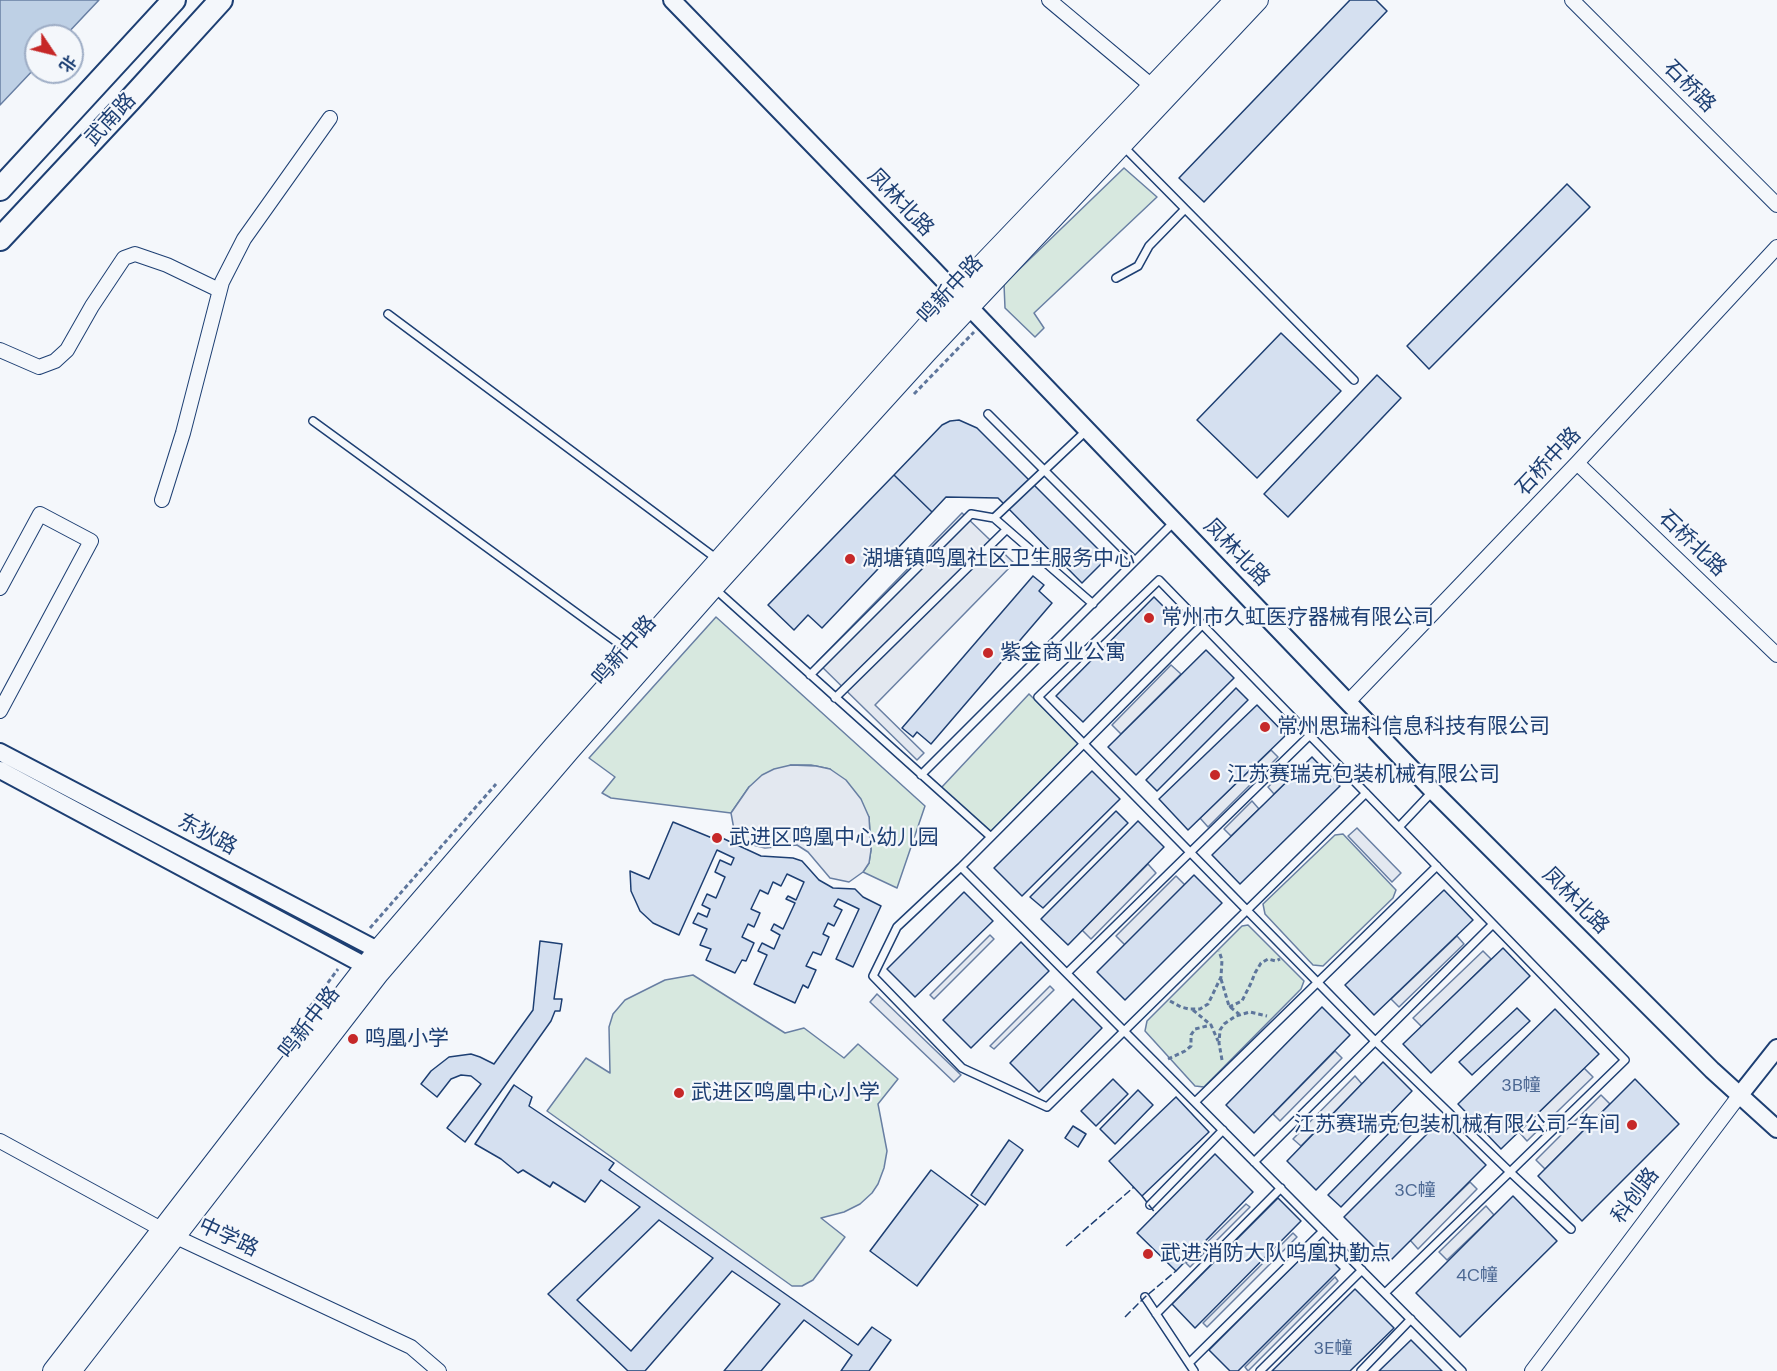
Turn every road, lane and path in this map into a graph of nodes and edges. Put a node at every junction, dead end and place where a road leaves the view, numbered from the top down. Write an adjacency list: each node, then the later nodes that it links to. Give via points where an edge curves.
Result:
1 (174, 0): 11 (main road, 武南路)
2 (221, 0): 14 (main road, 武南路)
3 (672, 0): 18 (street, 凤林北路)
4 (1050, 0): 8 (street)
5 (1235, 0): 8 (main road, 鸣新中路)
6 (1258, 0): 10 (main road, 鸣新中路)
7 (1572, 0): 12 (street, 石桥路)
8 (1153, 87): 10 (main road, 鸣新中路)
9 (330, 118): 17 (street, via 244,239)
10 (1115, 139): 13 (lane); 18 (main road, 鸣新中路)
11 (0, 189)
12 (1777, 205)
13 (1185, 208): 16 (lane, via 1149,246 1138,266); 22 (lane)
14 (0, 239)
15 (1777, 247): 27 (street, 石桥中路)
16 (1116, 278)
17 (219, 290): 21 (street, via 135,254 124,258 67,350 55,361 39,367); 29 (street)
18 (963, 300): 20 (street, 凤林北路); 33 (main road, 鸣新中路); 35 (main road, 鸣新中路)
19 (388, 314): 33 (lane)
20 (984, 322): 23 (path); 26 (street, 凤林北路)
21 (0, 350)
22 (1354, 380)
23 (910, 398)
24 (988, 414): 28 (lane)
25 (313, 421): 39 (lane)
26 (1087, 430): 28 (lane); 31 (street, 凤林北路)
27 (1577, 463): 40 (street, 石桥北路); 43 (street, 石桥中路)
28 (1045, 470): 30 (lane); 34 (lane)
29 (162, 500)
30 (994, 518): 32 (lane); 41 (lane, via 971,514)
31 (1175, 521): 34 (lane); 43 (street, 凤林北路)
32 (1006, 530): 37 (lane); 42 (lane)
33 (719, 560): 35 (main road, 鸣新中路)
34 (1135, 561): 37 (lane)
35 (708, 583): 39 (main road, 鸣新中路); 41 (lane); 60 (main road, 鸣新中路, via 570,750)
36 (0, 588): 44 (street, via 40,514 91,541)
37 (1093, 604): 49 (lane)
38 (1203, 624): 45 (lane); 46 (lane); 46 (lane, via 1159,580 1038,697)
39 (635, 655): 60 (main road, 鸣新中路)
40 (1777, 655)
41 (810, 675): 42 (lane)
42 (835, 698): 49 (lane)
43 (1348, 702): 50 (street, 凤林北路)
44 (0, 711)
45 (1310, 735): 51 (lane); 54 (lane)
46 (1084, 744): 53 (lane); 54 (lane)
47 (0, 752): 60 (street, 东狄路)
48 (0, 770): 62 (street, 东狄路)
49 (921, 775): 53 (lane)
50 (1433, 791): 52 (lane); 78 (street, 凤林北路)
51 (1366, 793): 52 (lane); 57 (lane)
52 (1400, 827): 55 (lane)
53 (991, 837): 56 (lane)
54 (1190, 852): 57 (lane); 63 (lane)
55 (1437, 866): 58 (lane); 65 (lane)
56 (961, 867): 63 (lane); 72 (lane, via 897,927 873,976 962,1068 1047,1107)
57 (1247, 910): 59 (lane); 61 (lane)
58 (1493, 924): 73 (lane); 84 (lane, via 1625,1060)
59 (1217, 940): 64 (path, via 1222,960); 66 (lane)
60 (385, 954): 62 (main road, 鸣新中路)
61 (1290, 954): 65 (lane); 67 (path, via 1261,963 1242,1000)
62 (371, 969): 89 (main road, 鸣新中路)
63 (1067, 973): 72 (lane)
64 (1220, 978): 67 (path); 68 (path, via 1208,1004)
65 (1317, 982): 70 (lane); 73 (lane)
66 (1162, 994): 68 (path, via 1181,1007); 72 (lane)
67 (1230, 1007): 69 (path)
68 (1192, 1009): 71 (path)
69 (1240, 1015): 70 (path, via 1250,1012); 74 (path, via 1224,1024)
70 (1280, 1019): 77 (lane)
71 (1211, 1025): 74 (path); 76 (path, via 1195,1029 1191,1046)
72 (1124, 1031): 76 (lane)
73 (1375, 1041): 83 (lane); 84 (lane)
74 (1219, 1043): 77 (path)
75 (1777, 1048): 78 (street, 科创路)
76 (1160, 1067): 79 (lane)
77 (1226, 1072): 79 (lane)
78 (1739, 1096): 80 (street, 凤林北路); 103 (street, 科创路)
79 (1195, 1102): 81 (lane)
80 (1777, 1129)
81 (1223, 1130): 83 (lane); 86 (lane)
82 (0, 1141): 89 (street, 中学路)
83 (1254, 1162): 85 (lane)
84 (1510, 1172): 87 (lane); 91 (lane)
85 (1281, 1188): 88 (lane); 93 (lane)
86 (1150, 1205)
87 (1571, 1229)
88 (1323, 1231): 90 (lane); 95 (lane)
89 (168, 1233): 96 (main road, 鸣新中路); 97 (main road, 鸣新中路); 98 (street, 中学路, via 411,1347)
90 (1362, 1270): 91 (lane); 100 (lane)
91 (1385, 1293): 94 (lane)
92 (1145, 1297): 93 (lane)
93 (1156, 1314): 95 (lane)
94 (1411, 1319): 101 (lane); 102 (lane)
95 (1189, 1363): 99 (lane)
96 (53, 1371)
97 (70, 1371)
98 (440, 1371)
99 (1194, 1371)
100 (1260, 1371)
101 (1361, 1371)
102 (1462, 1371)
103 (1532, 1371)

